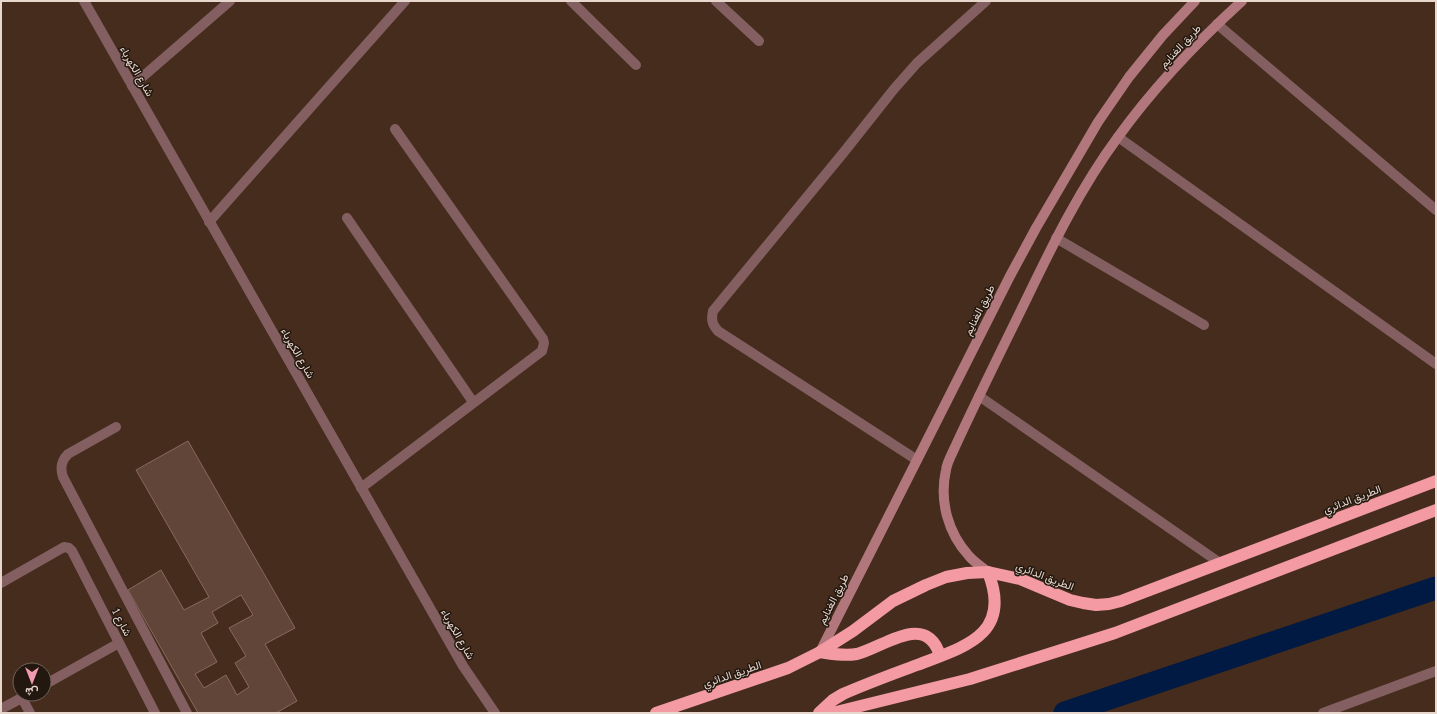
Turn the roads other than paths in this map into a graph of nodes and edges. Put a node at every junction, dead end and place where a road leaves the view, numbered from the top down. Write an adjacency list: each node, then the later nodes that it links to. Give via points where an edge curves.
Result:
1 (84, 1): 12 (street, شارع الكهرباء)
2 (230, 1): 12 (street)
3 (405, 1): 17 (street)
4 (571, 1): 11 (street)
5 (716, 1): 10 (street)
6 (986, 1): 24 (street, via 917,63 894,89 713,311 713,326 718,331)
7 (1195, 1): 24 (main road, طريق الغنايم, via 1128,77 1098,122 1010,276)
8 (1242, 1): 9 (main road, طريق الغنايم)
9 (1217, 24): 14 (main road, طريق الغنايم, via 1183,59); 15 (street)
10 (759, 41)
11 (636, 65)
12 (132, 86): 17 (street, شارع الكهرباء)
13 (395, 128): 22 (street, via 543,339 542,351)
14 (1118, 137): 18 (main road, طريق الغنايم); 20 (street)
15 (1436, 210)
16 (347, 218): 22 (street)
17 (209, 222): 26 (street, شارع الكهرباء)
18 (1056, 238): 19 (street); 21 (main road, طريق الغنايم)
19 (1204, 325)
20 (1436, 364)
21 (979, 396): 28 (street); 29 (main road, طريق الغنايم, via 946,469 943,492 946,516 955,538 970,557)
22 (473, 402): 26 (street)
23 (116, 427): 41 (street, via 68,454 61,471)
24 (917, 460): 32 (main road, طريق الغنايم)
25 (1436, 481): 28 (highway, الطريق الدائري)
26 (361, 488): 42 (street, شارع الكهرباء, via 463,666)
27 (1436, 510): 45 (highway, via 1114,633 970,679)
28 (1220, 563): 29 (highway, الطريق الدائري, via 1121,601 1096,605 1070,600 1020,579)
29 (988, 572): 32 (highway, الطريق الدائري, via 946,577 926,585 893,601); 33 (highway, via 995,598 994,611 989,623 982,634 972,642)
30 (1, 583): 31 (street, شارع 1, via 64,546 72,550)
31 (120, 643): 35 (street); 40 (street, شارع 1)
32 (820, 652): 33 (highway, via 855,654 913,633 934,642); 43 (highway, الطريق الدائري, via 788,668)
33 (940, 656): 44 (highway, via 843,694 832,700)
34 (1436, 671): 46 (street)
35 (52, 681)
36 (15, 702): 38 (street)
37 (27, 702): 39 (street)
38 (1, 710)
39 (30, 713)
40 (155, 713)
41 (187, 713)
42 (495, 713)
43 (656, 713)
44 (819, 713)
45 (832, 713)
46 (1323, 713)

